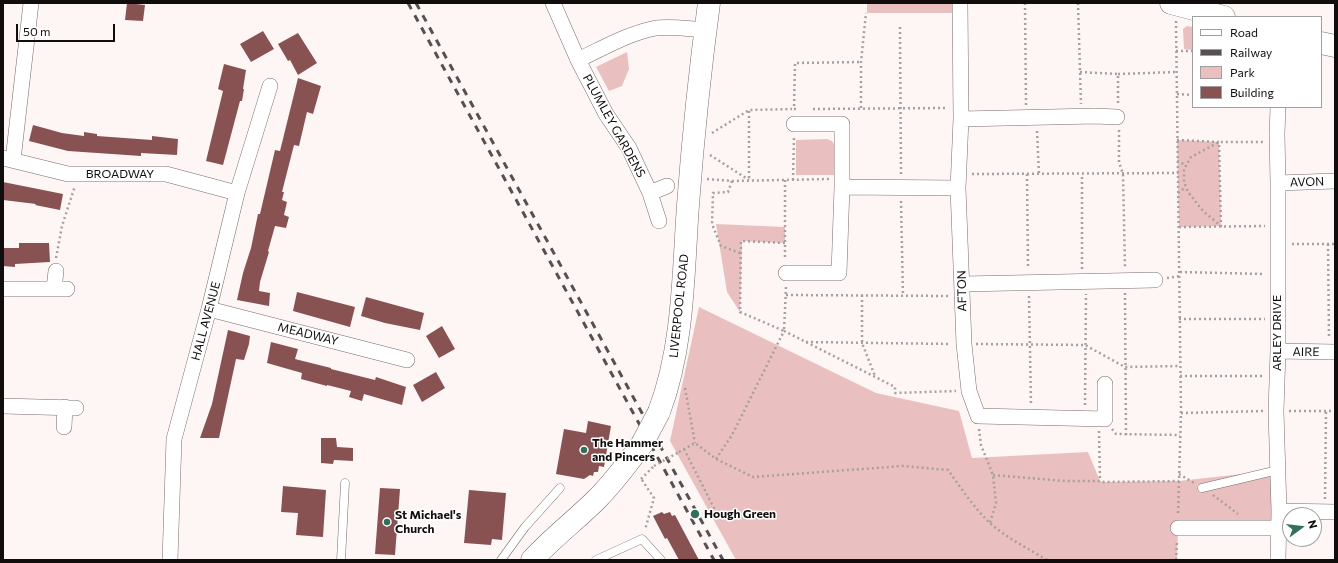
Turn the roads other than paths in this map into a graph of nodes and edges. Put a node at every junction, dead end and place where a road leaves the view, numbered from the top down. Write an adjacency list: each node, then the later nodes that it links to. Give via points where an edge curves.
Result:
1 (31, 3): 16 (street)
2 (553, 3): 10 (street, PLUMLEY GARDENS)
3 (709, 3): 7 (main road, LIVERPOOL ROAD)
4 (960, 3): 13 (street, AFTON)
5 (1173, 4): 6 (main road)
6 (1220, 16)
7 (706, 30): 10 (street, PLUMLEY GARDENS, via 656,28 638,33); 48 (main road, LIVERPOOL ROAD, bridge, via 693,144 680,316 669,384 659,412 642,444 623,470)
8 (1322, 43): 9 (main road)
9 (1335, 46)
10 (578, 60): 23 (street, PLUMLEY GARDENS, via 606,114 629,148)
11 (270, 86): 22 (street, HALL AVENUE)
12 (1278, 108): 20 (street, ARLEY DRIVE)
13 (961, 113): 15 (street, via 1031,117); 17 (street, AFTON)
14 (794, 116): 19 (street, via 842,124)
15 (1118, 117)
16 (8, 159): 22 (street, BROADWAY, via 68,174 166,174)
17 (958, 181): 19 (street, via 901,187); 29 (street, AFTON)
18 (1335, 181): 20 (street, AVON)
19 (842, 183): 26 (street, via 839,273)
20 (1278, 183): 31 (street, ARLEY DRIVE)
21 (667, 186): 23 (street)
22 (237, 192): 30 (street, HALL AVENUE)
23 (650, 193): 24 (street, PLUMLEY GARDENS)
24 (659, 221)
25 (56, 271): 28 (street, via 61,289)
26 (786, 273)
27 (1155, 280): 29 (street, via 1029,282)
28 (3, 289)
29 (962, 290): 34 (street, AFTON, via 969,391 978,416 1096,418)
30 (209, 309): 33 (street, MEADWAY); 45 (street, HALL AVENUE, via 174,439)
31 (1278, 351): 32 (street, AIRE); 37 (street, ARLEY DRIVE)
32 (1332, 352)
33 (407, 360)
34 (1106, 384)
35 (3, 406): 36 (street, via 70,407)
36 (64, 427)
37 (1278, 470): 40 (lane); 41 (street, ARLEY DRIVE)
38 (345, 483): 46 (lane)
39 (560, 488): 47 (lane)
40 (1202, 488)
41 (1279, 511): 42 (street); 44 (street, ARLEY DRIVE)
42 (1330, 512)
43 (1178, 528): 44 (street)
44 (1278, 528): 51 (street, ARLEY DRIVE)
45 (170, 560)
46 (341, 560)
47 (500, 560)
48 (532, 560)
49 (596, 560): 50 (lane, via 642,539)
50 (660, 560)
51 (1278, 560)

